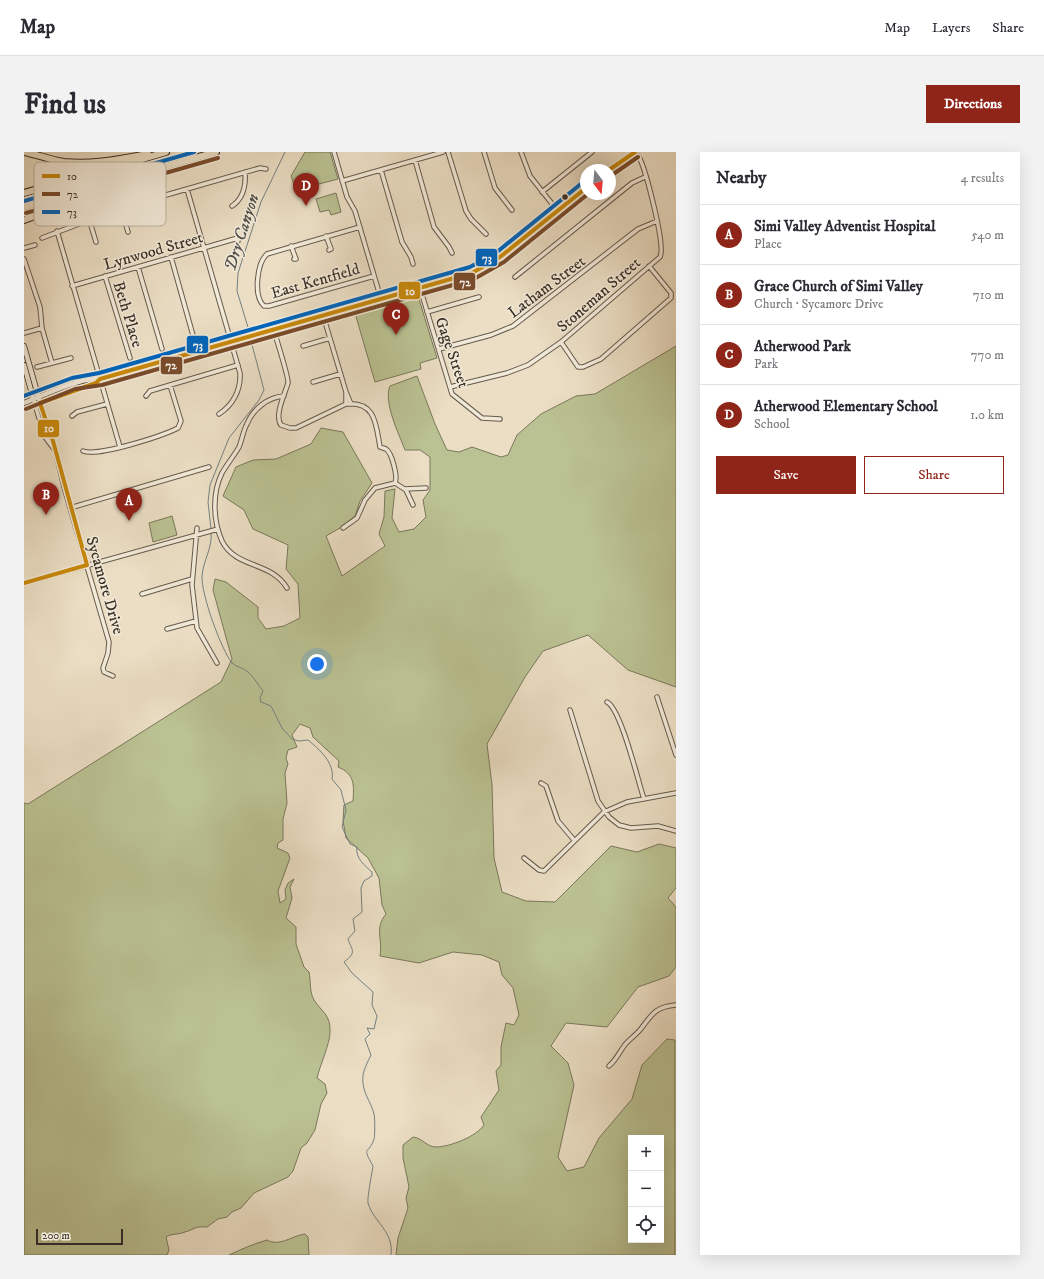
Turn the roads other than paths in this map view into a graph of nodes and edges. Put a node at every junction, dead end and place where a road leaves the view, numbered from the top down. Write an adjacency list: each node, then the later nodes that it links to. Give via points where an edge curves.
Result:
1 (25, 152): 12 (highway)
2 (216, 152): 16 (highway)
3 (334, 152): 21 (street)
4 (443, 152): 11 (street)
5 (448, 152): 42 (street, via 466,211)
6 (484, 152): 31 (street, via 495,188)
7 (520, 152): 24 (street, via 526,169)
8 (592, 152): 24 (street)
9 (634, 152): 15 (main road); 20 (street, Stoneman Street, via 639,156)
10 (163, 153): 13 (highway); 14 (highway)
11 (414, 160): 18 (street); 52 (street, via 434,227)
12 (70, 162)
13 (100, 162)
14 (132, 162)
15 (616, 165)
16 (166, 167)
17 (266, 169): 19 (street)
18 (381, 170): 21 (street); 56 (street, via 402,242)
19 (245, 172): 22 (street); 29 (street, via 242,194)
20 (645, 177): 35 (street, Stoneman Street); 61 (street, via 632,183)
21 (342, 181): 39 (street)
22 (187, 189): 27 (street); 50 (street)
23 (34, 190): 25 (highway)
24 (542, 192): 32 (street)
25 (24, 193)
26 (580, 193): 32 (main road)
27 (166, 195)
28 (34, 204): 30 (highway)
29 (232, 206)
30 (24, 207)
31 (512, 210)
32 (557, 210): 63 (main road, via 491,263 472,273)
33 (34, 216): 34 (highway)
34 (24, 220)
35 (657, 221): 57 (street, Stoneman Street, via 662,253); 78 (street, Latham Street, via 638,228 513,326 491,335)
36 (70, 226): 40 (street)
37 (91, 226): 46 (street)
38 (126, 226): 41 (street)
39 (360, 227): 43 (street); 60 (street)
40 (57, 231): 44 (street); 62 (street)
41 (128, 232)
42 (486, 234)
43 (326, 236): 48 (street); 51 (street)
44 (42, 238)
45 (238, 241): 50 (street, Lynwood Street, via 238,238)
46 (96, 242)
47 (35, 245): 49 (street)
48 (292, 246): 55 (street); 60 (street, East Kentfield, via 265,255 257,282 263,305 269,306)
49 (24, 248)
50 (204, 248): 53 (street, Lynwood Street); 73 (street)
51 (329, 250)
52 (452, 253)
53 (171, 257): 58 (street, Lynwood Street); 72 (street)
54 (24, 259): 68 (street, via 40,307)
55 (294, 259)
56 (413, 264)
57 (649, 266): 74 (street, Stoneman Street); 74 (street, via 670,291 671,298 604,357 578,367)
58 (138, 267): 59 (street, Lynwood Street); 77 (street)
59 (105, 276): 62 (street, Lynwood Street); 80 (street, Beth Place)
60 (374, 276): 65 (street)
61 (515, 277)
62 (72, 286): 86 (street)
63 (420, 288): 65 (main road); 66 (street, Gage Street)
64 (479, 297): 66 (street)
65 (381, 299): 67 (main road)
66 (427, 312): 78 (street, Gage Street)
67 (323, 316): 69 (main road); 71 (street)
68 (42, 328): 70 (street); 81 (street)
69 (274, 330): 73 (main road); 91 (street, via 288,382)
70 (24, 333)
71 (330, 338): 76 (street); 85 (street)
72 (194, 339)
73 (232, 342): 83 (street); 86 (main road)
74 (561, 342): 89 (street, Stoneman Street, via 521,369)
75 (24, 346): 92 (main road, Sycamore Drive)
76 (303, 346)
77 (162, 349)
78 (439, 349): 89 (street, Gage Street)
79 (71, 358): 81 (street)
80 (130, 358)
81 (52, 363): 84 (street)
82 (24, 365): 92 (main road, Sycamore Drive)
83 (238, 365): 88 (street); 99 (street, via 238,392 226,410)
84 (37, 367)
85 (340, 374): 87 (street); 96 (street)
86 (100, 379): 92 (main road, via 95,378 68,386); 94 (main road, via 96,383); 95 (street)
87 (313, 382)
88 (170, 385): 90 (street, via 150,391); 102 (street, via 181,421 178,428)
89 (450, 387): 101 (street, Gage Street, via 454,396 478,416)
90 (146, 396)
91 (284, 396): 96 (street, via 279,421 284,427 296,428); 113 (street, via 266,400 249,419 238,449 221,475 215,501)
92 (36, 398): 93 (main road); 94 (main road, Sycamore Drive); 97 (main road, Sycamore Drive)
93 (24, 403)
94 (40, 403): 97 (main road); 103 (street, Sycamore Drive)
95 (107, 404): 100 (street, via 77,412); 102 (street)
96 (349, 404): 106 (street, via 366,407 371,412 380,447 389,452 396,476)
97 (35, 405): 98 (main road); 103 (street, Sycamore Drive, via 45,437)
98 (24, 409)
99 (219, 414)
100 (72, 416)
101 (500, 419)
102 (120, 447): 104 (street, via 98,453)
103 (55, 450): 110 (street, Sycamore Drive)
104 (83, 451)
105 (210, 467): 110 (street)
106 (395, 483): 108 (street); 112 (street, via 380,486 372,491 357,518)
107 (426, 488): 108 (street)
108 (404, 489): 109 (street)
109 (413, 505)
110 (70, 508): 115 (street, Sycamore Drive)
111 (197, 528): 114 (street)
112 (343, 528)
113 (218, 529): 114 (street); 118 (street, via 230,552 250,564 274,572)
114 (198, 534): 115 (street); 116 (street)
115 (87, 565): 117 (street); 123 (street, Sycamore Drive, via 109,642 102,668)
116 (192, 579): 119 (street); 120 (street)
117 (24, 583)
118 (287, 588)
119 (142, 594)
120 (196, 620): 121 (street); 122 (street, via 197,628)
121 (167, 629)
122 (217, 663)
123 (112, 676)
124 (658, 697): 127 (street)
125 (607, 702): 131 (street, via 619,719)
126 (570, 710): 132 (street, via 598,801)
127 (675, 744): 128 (street)
128 (676, 755)
129 (541, 783): 134 (street, via 546,786 558,821)
130 (676, 793): 131 (street)
131 (644, 799): 132 (street, via 620,804)
132 (604, 812): 133 (street, via 624,827 637,829 658,826); 134 (street)
133 (676, 831)
134 (574, 840): 135 (street, via 541,871)
135 (524, 858)
136 (676, 1005): 137 (street, via 659,1008 649,1016)
137 (609, 1066)

